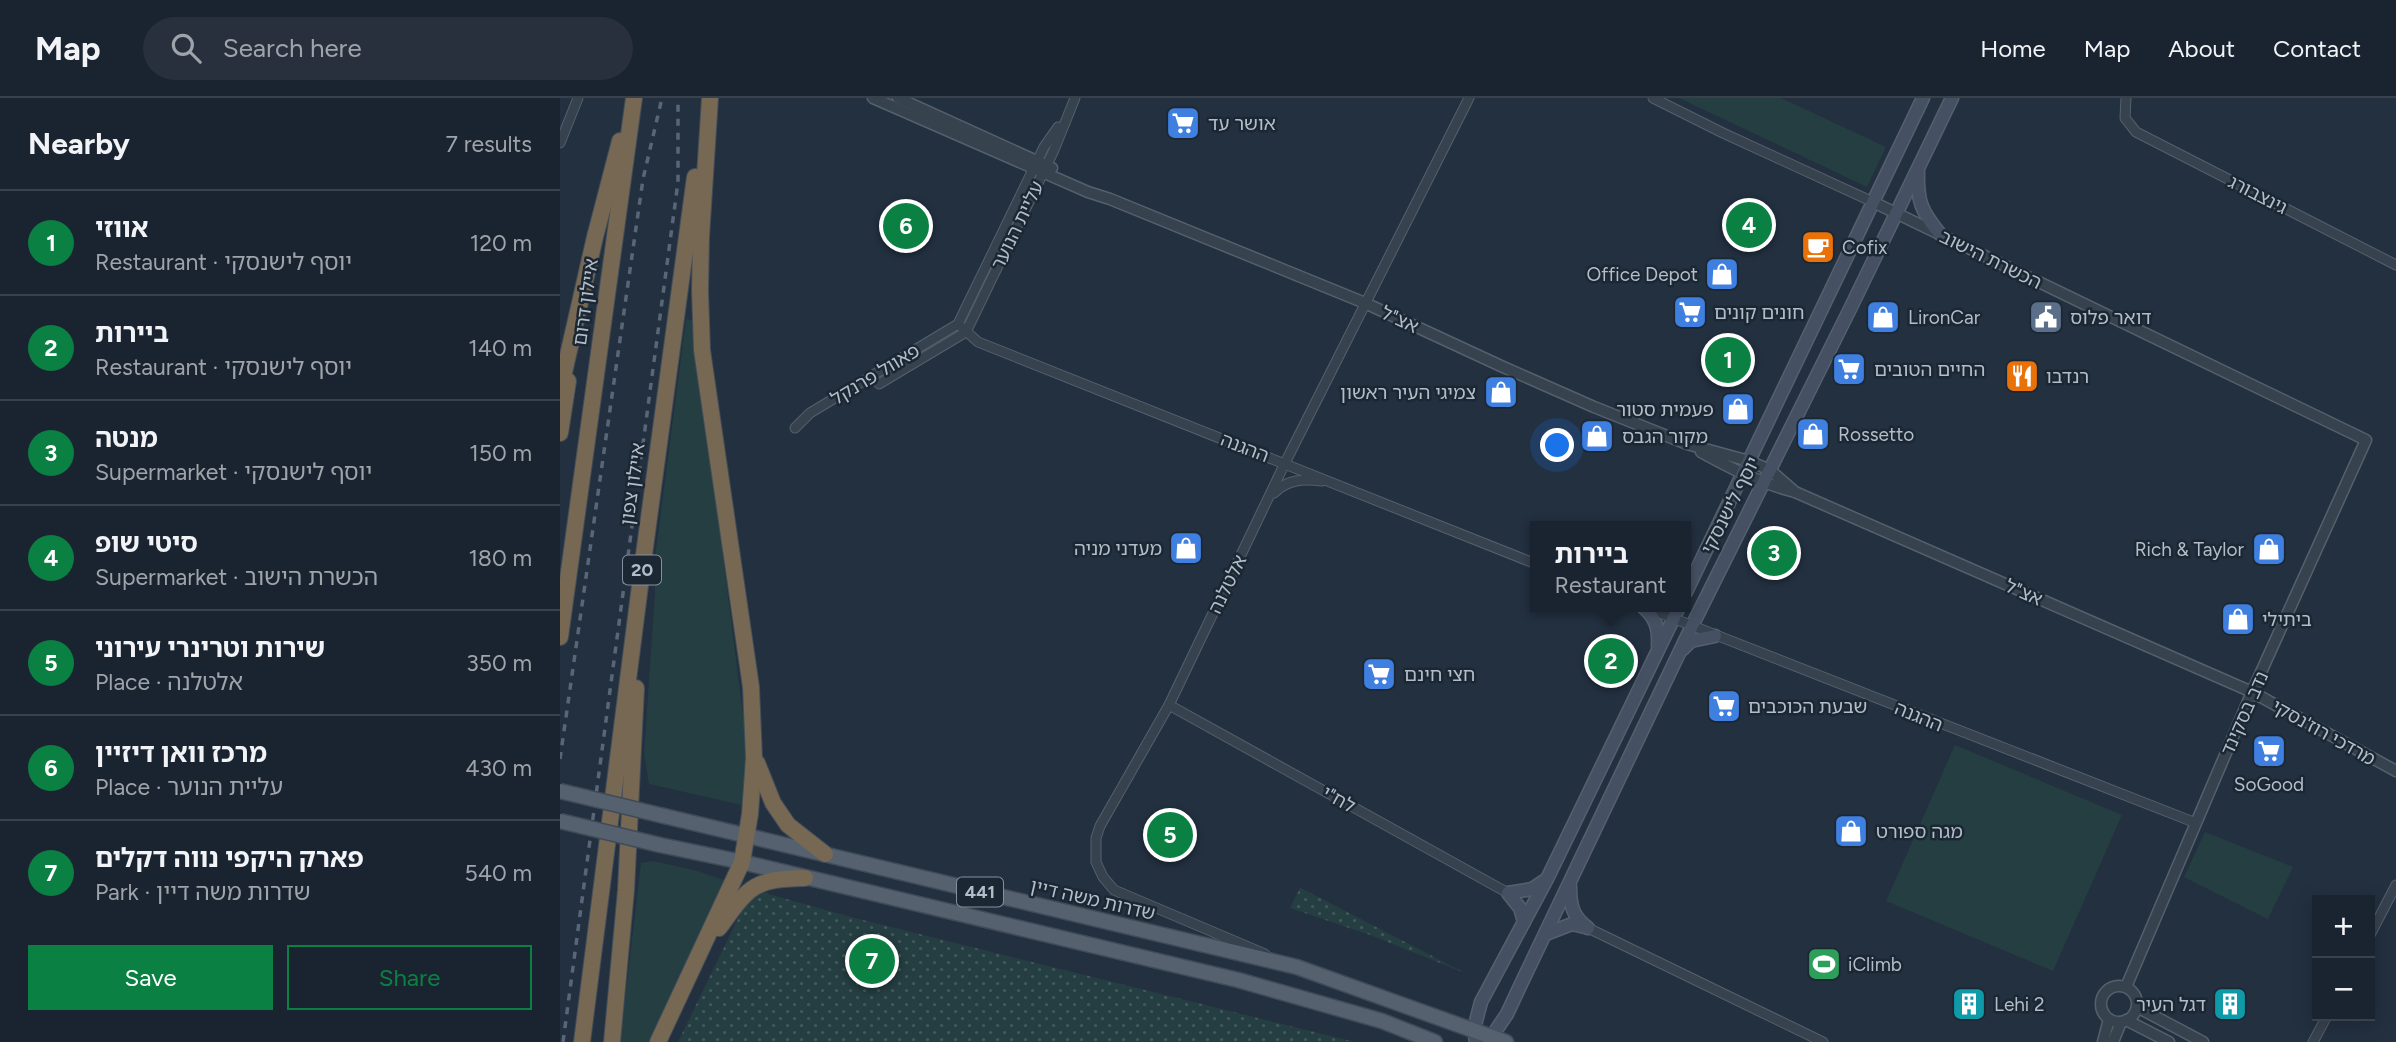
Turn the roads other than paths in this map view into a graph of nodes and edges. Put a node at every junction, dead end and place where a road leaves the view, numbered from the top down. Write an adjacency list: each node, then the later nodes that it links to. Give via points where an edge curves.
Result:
1 (578, 98): 12 (street)
2 (633, 98): 20 (highway); 44 (highway, איילון דרום)
3 (708, 98): 37 (highway, איילון צפון / 20); 51 (highway, via 701,237 702,350 751,687)
4 (873, 98): 13 (street, אצ"ל)
5 (898, 98): 13 (street, אצ"ל)
6 (1076, 98): 13 (street, עליית הנוער)
7 (1469, 98): 19 (street, אלטלנה)
8 (1653, 98): 15 (street, הכשרת הישוב)
9 (1923, 98): 15 (main road, יוסף לישנסקי)
10 (1952, 98): 14 (main road, יוסף לישנסקי)
11 (2126, 98): 18 (street, גינצבורג, via 2125,118 2136,132)
12 (560, 143)
13 (1040, 167): 19 (street, אצ"ל); 21 (street, עליית הנוער); 22 (street, עליית הנוער)
14 (1919, 167): 16 (main road, יוסף לישנסקי); 17 (main road, via 1920,205)
15 (1867, 199): 16 (street, הכשרת הישוב); 29 (main road, יוסף לישנסקי, via 1867,215)
16 (1896, 213): 17 (street, הכשרת הישוב); 31 (main road, יוסף לישנסקי)
17 (1940, 234): 27 (street, הכשרת הישוב)
18 (2396, 265)
19 (1365, 303): 28 (street, אצ"ל); 30 (street, אלטלנה)
20 (578, 306): 24 (highway); 26 (highway)
21 (958, 324): 22 (street, ההגנה); 23 (street, פאוול פרנקל)
22 (966, 332): 23 (street, פאוול פרנקל); 30 (street, ההגנה, via 978,342)
23 (876, 380): 25 (street, פאוול פרנקל, via 810,414)
24 (560, 390)
25 (795, 428)
26 (560, 433)
27 (2366, 440): 47 (street, נדב בסקינד)
28 (1687, 444): 29 (street, אצ"ל); 32 (street, אצ"ל)
29 (1749, 461): 31 (street, אצ"ל); 32 (main road, יוסף לישנסקי)
30 (1285, 463): 33 (street, ההגנה); 36 (street, אלטלנה)
31 (1770, 470): 34 (main road, יוסף לישנסקי); 35 (street, אצ"ל)
32 (1743, 475): 34 (street, אצ"ל); 39 (main road, יוסף לישנסקי)
33 (1330, 481): 36 (street, via 1291,482); 38 (street, ההגנה)
34 (1763, 484): 35 (street, אצ"ל); 42 (main road, יוסף לישנסקי)
35 (1795, 492): 47 (street, אצ"ל)
36 (1266, 502): 49 (street, אלטלנה)
37 (643, 562): 76 (highway, איילון צפון / 20); 77 (highway, via 626,890)
38 (1530, 562)
39 (1691, 583)
40 (1649, 612): 45 (main road, via 1658,628)
41 (1676, 613): 42 (street, ההגנה); 45 (main road)
42 (1692, 626): 43 (street, ההגנה); 46 (main road, יוסף לישנסקי)
43 (1716, 636): 46 (main road, via 1691,641); 55 (street, ההגנה)
44 (560, 637)
45 (1658, 650): 60 (main road)
46 (1678, 654): 61 (main road, יוסף לישנסקי)
47 (2252, 692): 48 (street, מרדכי רוז'נסקי); 50 (street, נדב בסקינד)
48 (2272, 703): 50 (street, via 2250,708); 52 (street, מרדכי רוז'נסקי)
49 (1169, 705): 63 (street, לח"י); 68 (street, אלטלנה, via 1100,826 1094,851 1103,877 1114,890)
50 (2242, 716): 55 (street, נדב בסקינד)
51 (754, 758): 56 (highway); 57 (highway, via 788,825)
52 (2396, 771)
53 (560, 791): 56 (main road, שדרות משה דיין / 441, bridge)
54 (560, 821): 58 (main road, 441, bridge)
55 (2196, 823): 70 (street, נדב בסקינד)
56 (747, 835): 57 (main road, שדרות משה דיין / 441); 58 (highway)
57 (825, 854): 68 (main road, שדרות משה דיין / 441)
58 (742, 862): 59 (main road, 441); 69 (highway)
59 (805, 878): 69 (highway, via 752,887); 79 (main road, 441, via 1238,980 1382,1021)
60 (1547, 879): 63 (main road, via 1532,889); 64 (main road)
61 (1570, 884): 66 (main road, via 1572,912); 67 (main road, יוסף לישנסקי)
62 (2396, 885): 65 (street)
63 (1508, 893): 64 (main road)
64 (1524, 922): 74 (main road, via 1481,1002)
65 (2375, 925)
66 (1588, 928): 67 (main road, via 1572,924); 80 (street)
67 (1546, 934): 75 (main road, יוסף לישנסקי)
68 (1297, 967): 74 (main road, שדרות משה דיין / 441)
69 (692, 968): 78 (highway)
70 (2126, 987): 71 (street, via 2135,996); 72 (street, via 2109,989 2102,998 2102,1010)
71 (2137, 1007): 72 (street); 84 (street)
72 (2119, 1020): 81 (street); 82 (street); 83 (street)
73 (2324, 1021): 85 (street)
74 (1475, 1036): 75 (main road, שדרות משה דיין / 441)
75 (1495, 1040)
76 (582, 1042)
77 (612, 1042)
78 (658, 1042)
79 (1435, 1042)
80 (1823, 1042)
81 (2103, 1042)
82 (2113, 1042)
83 (2169, 1042)
84 (2203, 1042)
85 (2313, 1042)

